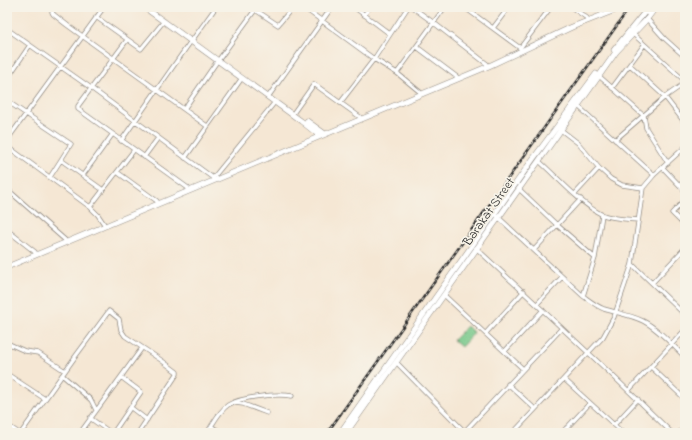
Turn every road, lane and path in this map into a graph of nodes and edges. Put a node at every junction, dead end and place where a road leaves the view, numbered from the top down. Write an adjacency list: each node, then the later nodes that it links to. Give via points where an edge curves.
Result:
1 (56, 7): 35 (street, via 52,14)
2 (104, 7): 26 (street)
3 (144, 7): 28 (street)
4 (149, 7): 37 (street)
5 (216, 7): 37 (street)
6 (250, 7): 23 (street)
7 (293, 7): 23 (street, via 278,25)
8 (303, 7): 29 (street)
9 (332, 7): 29 (street)
10 (354, 7): 25 (street)
11 (370, 7): 25 (street)
12 (408, 7): 33 (street)
13 (412, 7): 30 (street)
14 (445, 7): 30 (street)
15 (464, 7): 31 (street)
16 (509, 7): 31 (street)
17 (551, 7): 42 (street)
18 (571, 7): 27 (street)
19 (616, 7): 27 (street)
20 (623, 7): 38 (street)
21 (639, 7): 24 (street)
22 (656, 7): 24 (street, Barakat Street)
23 (255, 10): 45 (street)
24 (648, 13): 34 (street, Barakat Street); 43 (street, via 664,38); 108 (street, Barakat Street, via 626,34 596,74)
25 (364, 15): 33 (street)
26 (96, 17): 35 (street); 36 (street)
27 (587, 18): 38 (street)
28 (164, 21): 36 (street, via 141,49); 37 (street)
29 (322, 21): 46 (street); 61 (street)
30 (434, 23): 41 (street); 47 (street)
31 (493, 28): 42 (street)
32 (7, 29): 39 (street)
33 (390, 34): 46 (street)
34 (633, 34): 40 (street); 53 (street, Barakat Street)
35 (82, 37): 44 (street); 49 (street)
36 (127, 40): 44 (street)
37 (192, 40): 45 (street); 59 (street)
38 (533, 43): 42 (street); 76 (street, via 489,66)
39 (30, 45): 49 (street); 50 (street)
40 (644, 45): 48 (street); 56 (street)
41 (417, 47): 51 (street); 52 (street)
42 (520, 48): 47 (street)
43 (685, 57)
44 (113, 59): 57 (street); 59 (street)
45 (219, 59): 54 (street); 61 (street); 67 (street)
46 (374, 59): 51 (street); 65 (street)
47 (487, 64): 52 (street)
48 (630, 65): 58 (street); 62 (street)
49 (61, 67): 57 (street); 69 (street)
50 (9, 73): 55 (street)
51 (397, 74): 60 (street)
52 (457, 76): 60 (street)
53 (599, 76): 58 (street); 66 (street, Barakat Street)
54 (242, 78): 61 (street); 74 (street)
55 (7, 79)
56 (685, 82): 62 (street)
57 (91, 88): 72 (street); 77 (street, via 78,109)
58 (612, 88): 70 (street)
59 (158, 90): 67 (street); 72 (street)
60 (420, 92): 71 (street)
61 (269, 96): 64 (street); 68 (street)
62 (665, 97): 70 (street); 73 (street)
63 (7, 101): 69 (street)
64 (275, 102): 76 (street); 96 (street)
65 (340, 103): 68 (street, via 314,84); 71 (street)
66 (578, 106): 75 (street, Barakat Street); 80 (street)
67 (184, 109): 74 (street)
68 (294, 112): 76 (street)
69 (26, 114): 79 (street); 87 (street, via 71,144)
70 (644, 116): 80 (street); 89 (street, via 646,128)
71 (360, 117): 76 (street)
72 (135, 121): 78 (street); 81 (street)
73 (685, 123)
74 (207, 126): 86 (street)
75 (561, 130): 88 (street, Barakat Street); 90 (street, via 578,143)
76 (322, 134): 96 (street); 115 (street)
77 (112, 135): 81 (street); 93 (street)
78 (158, 138): 85 (street); 86 (street)
79 (7, 140)
80 (615, 140): 94 (street)
81 (121, 141): 84 (street)
82 (7, 146): 95 (street)
83 (685, 147): 89 (street)
84 (134, 150): 85 (street); 92 (street)
85 (144, 157): 97 (street)
86 (185, 158): 96 (street)
87 (61, 160): 93 (street); 95 (street)
88 (539, 160): 100 (street, Barakat Street); 103 (street)
89 (668, 164): 91 (street)
90 (599, 168): 98 (street, via 616,183); 103 (street)
91 (663, 168): 94 (street); 102 (street)
92 (117, 172): 101 (street); 106 (street)
93 (83, 175): 101 (street)
94 (654, 175): 98 (street)
95 (50, 177): 107 (street)
96 (213, 178): 97 (street)
97 (188, 188): 106 (street)
98 (643, 188): 110 (street)
99 (7, 189): 116 (street)
100 (519, 189): 108 (street, Barakat Street); 112 (street)
101 (103, 190): 107 (street)
102 (685, 191)
103 (575, 194): 104 (street)
104 (581, 199): 109 (street); 112 (street)
105 (685, 200): 113 (street, via 672,212)
106 (157, 201): 111 (street)
107 (90, 207): 111 (street)
108 (497, 215): 117 (street, Barakat Street); 119 (street); 176 (street, Barakat Street)
109 (602, 215): 110 (street); 121 (street)
110 (638, 220): 122 (street)
111 (104, 224): 115 (street)
112 (557, 225): 119 (street); 121 (street)
113 (685, 226)
114 (7, 230): 120 (street)
115 (81, 235): 116 (street); 123 (street)
116 (66, 240): 120 (street)
117 (476, 248): 126 (street); 127 (street, Barakat Street)
118 (685, 248): 125 (street)
119 (534, 250): 124 (street)
120 (35, 252): 123 (street)
121 (595, 258): 128 (street)
122 (632, 264): 125 (street); 131 (street)
123 (7, 266)
124 (562, 278): 128 (street); 129 (street)
125 (652, 283): 132 (street)
126 (524, 291): 129 (street); 135 (street)
127 (444, 295): 135 (street); 142 (street, Barakat Street)
128 (583, 296): 131 (street, via 593,304)
129 (537, 304): 130 (street)
130 (544, 310): 133 (street); 139 (street)
131 (616, 312): 137 (street, via 642,321); 140 (street, via 603,337)
132 (685, 315)
133 (562, 328): 140 (street); 144 (street)
134 (685, 330): 137 (street)
135 (486, 333): 139 (street)
136 (7, 343): 145 (street, via 25,351 38,353)
137 (671, 344): 141 (street); 143 (street)
138 (142, 348): 145 (street, via 122,333 119,319 109,311); 147 (street); 162 (street, via 177,372)
139 (505, 351): 144 (street)
140 (590, 353): 148 (street); 150 (street)
141 (685, 357)
142 (396, 362): 168 (street); 177 (street, Barakat Street)
143 (651, 367): 150 (street); 154 (street)
144 (522, 368): 149 (street)
145 (63, 373): 152 (street); 158 (street, via 91,400)
146 (7, 374): 152 (street)
147 (121, 377): 157 (street, via 141,392); 158 (street)
148 (564, 378): 156 (street); 159 (street)
149 (508, 384): 159 (street); 168 (street)
150 (628, 390): 153 (street)
151 (292, 396): 155 (street, via 257,396)
152 (45, 399): 170 (street)
153 (638, 399): 163 (street); 181 (street)
154 (685, 399)
155 (234, 403): 160 (street); 165 (street, via 224,408)
156 (590, 403): 163 (street); 166 (street)
157 (130, 407): 162 (street); 172 (street)
158 (96, 410): 161 (street)
159 (535, 410): 169 (street)
160 (267, 413)
161 (90, 418): 171 (street); 172 (street)
162 (147, 420): 173 (street)
163 (614, 424): 180 (street)
164 (7, 425): 170 (street)
165 (212, 427): 174 (street); 175 (street)
166 (566, 428): 178 (street); 179 (street)
167 (685, 428): 182 (street)
168 (466, 432)
169 (515, 432)
170 (20, 433)
171 (80, 433)
172 (112, 433)
173 (138, 433)
174 (207, 433)
175 (222, 433)
176 (340, 433)
177 (346, 433)
178 (562, 433)
179 (571, 433)
180 (623, 433)
181 (672, 433)
182 (679, 433)

